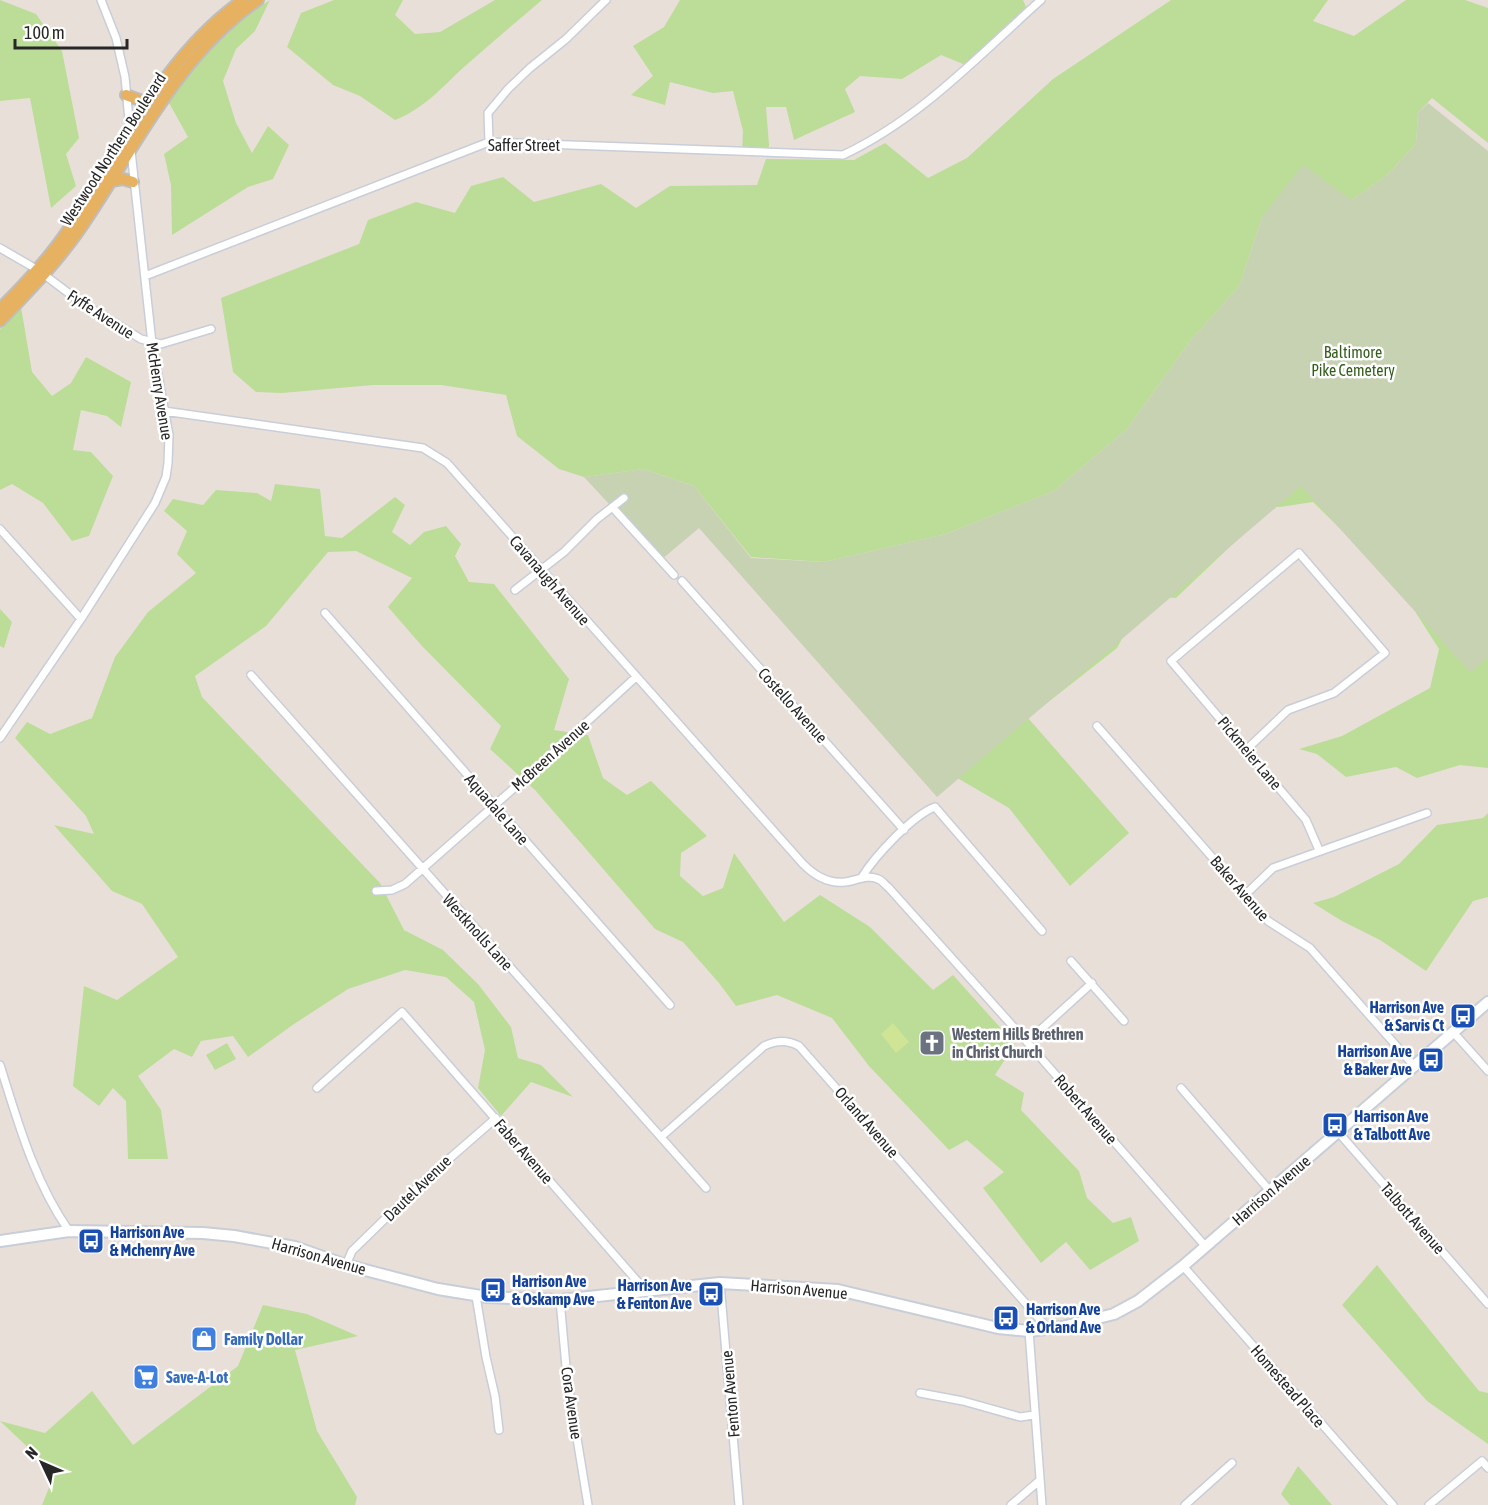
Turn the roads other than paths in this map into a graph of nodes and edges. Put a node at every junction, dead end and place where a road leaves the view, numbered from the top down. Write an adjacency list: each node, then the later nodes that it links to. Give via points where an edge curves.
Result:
1 (101, 0): 6 (street, McHenry Avenue, via 116,38)
2 (243, 0): 7 (main road, Westwood Northern Boulevard, via 189,46)
3 (258, 0): 10 (main road, Westwood Northern Boulevard, via 203,47 171,86)
4 (606, 0): 9 (street, via 508,89 488,113)
5 (1041, 0): 9 (street, Saffer Street, via 916,111 878,137 843,154)
6 (126, 95): 7 (main road); 8 (street, McHenry Avenue)
7 (148, 103): 8 (main road, Westwood Northern Boulevard)
8 (130, 132): 10 (street, McHenry Avenue); 14 (main road, Westwood Northern Boulevard)
9 (489, 142): 15 (street, Saffer Street)
10 (131, 149): 11 (main road, Westwood Northern Boulevard); 12 (street, McHenry Avenue)
11 (111, 181): 12 (main road); 14 (main road, Westwood Northern Boulevard, via 87,219)
12 (133, 182): 15 (street, McHenry Avenue)
13 (0, 248): 14 (street, Fyffe Avenue)
14 (41, 273): 16 (main road, Westwood Northern Boulevard); 17 (main road, Westwood Northern Boulevard); 19 (street, Fyffe Avenue, via 130,334)
15 (145, 276): 19 (street, McHenry Avenue)
16 (0, 309)
17 (0, 321)
18 (212, 329): 19 (street, Fyffe Avenue, via 165,343)
19 (152, 342): 20 (street, McHenry Avenue)
20 (165, 411): 24 (street, Cavanaugh Avenue, via 423,448 447,463); 29 (street, McHenry Avenue, via 170,449 161,490)
21 (624, 498): 22 (street)
22 (613, 508): 24 (street); 25 (street)
23 (0, 529): 29 (street)
24 (540, 569): 27 (street); 31 (street, Cavanaugh Avenue)
25 (674, 575)
26 (682, 581): 37 (street, Costello Avenue)
27 (515, 590)
28 (325, 613): 35 (street, Aquadale Lane)
29 (81, 619): 33 (street, McHenry Avenue)
30 (251, 675): 39 (street, Westknolls Lane)
31 (636, 677): 35 (street, McBreen Avenue); 40 (street, Cavanaugh Avenue, via 810,872 836,882)
32 (1097, 726): 42 (street, Baker Avenue)
33 (0, 738)
34 (1247, 749): 34 (street, Pickmeier Lane, via 1288,710 1334,693 1385,653 1299,553 1172,661); 38 (street, Pickmeier Lane, via 1306,820)
35 (494, 806): 39 (street, McBreen Avenue); 47 (street, Aquadale Lane)
36 (1427, 813): 38 (street)
37 (904, 830): 40 (street, via 871,862); 43 (street, via 924,811 935,807)
38 (1319, 850): 42 (street, via 1273,868)
39 (423, 868): 41 (street, McBreen Avenue, via 399,888); 58 (street, Westknolls Lane)
40 (862, 877): 50 (street, Robert Avenue, via 878,879 889,888)
41 (376, 891)
42 (1246, 894): 52 (street, Baker Avenue, via 1268,921 1310,948)
43 (1042, 931)
44 (1071, 961): 45 (street)
45 (1092, 983): 48 (street); 50 (street)
46 (1488, 1002): 49 (main road, Harrison Avenue)
47 (670, 1005)
48 (1124, 1021)
49 (1454, 1032): 52 (main road, Harrison Avenue); 53 (street)
50 (1027, 1042): 63 (street, Robert Avenue)
51 (0, 1065): 61 (street, via 32,1162)
52 (1415, 1067): 57 (main road, Harrison Avenue)
53 (1488, 1071)
54 (317, 1088): 56 (street, Faber Avenue, via 402,1012)
55 (1181, 1088): 60 (street)
56 (496, 1118): 64 (street, Dautel Avenue, via 352,1251); 67 (street, Faber Avenue)
57 (1339, 1133): 60 (main road, Harrison Avenue); 70 (street, Talbott Avenue)
58 (661, 1137): 59 (street, Westknolls Lane); 71 (street, Orland Avenue, via 764,1046 785,1041 799,1046)
59 (706, 1188)
60 (1270, 1191): 63 (main road, Harrison Avenue)
61 (69, 1231): 62 (main road, Harrison Avenue); 64 (main road, Harrison Avenue, via 234,1236 295,1247)
62 (0, 1241)
63 (1206, 1246): 65 (main road, Harrison Avenue)
64 (346, 1265): 68 (main road, Harrison Avenue)
65 (1183, 1266): 71 (main road, Harrison Avenue, via 1126,1308 1101,1318); 84 (street, Homestead Place)
66 (720, 1283): 67 (main road, Harrison Avenue); 72 (main road, Harrison Avenue, via 838,1290 998,1328); 80 (street, Fenton Avenue)
67 (645, 1290): 69 (main road, Harrison Avenue)
68 (476, 1296): 69 (main road, Harrison Avenue); 75 (street)
69 (560, 1300): 79 (street, Cora Avenue, via 567,1378)
70 (1488, 1304)
71 (1049, 1329): 72 (main road, Harrison Avenue)
72 (1029, 1331): 74 (street)
73 (920, 1393): 74 (street, via 1020,1417)
74 (1034, 1416): 78 (street)
75 (499, 1430)
76 (1232, 1463): 83 (street)
77 (1488, 1468): 85 (street, via 1482,1461)
78 (1039, 1481): 81 (street); 82 (street)
79 (588, 1505)
80 (739, 1505)
81 (1011, 1505)
82 (1042, 1505)
83 (1185, 1505)
84 (1393, 1505)
85 (1429, 1505)

